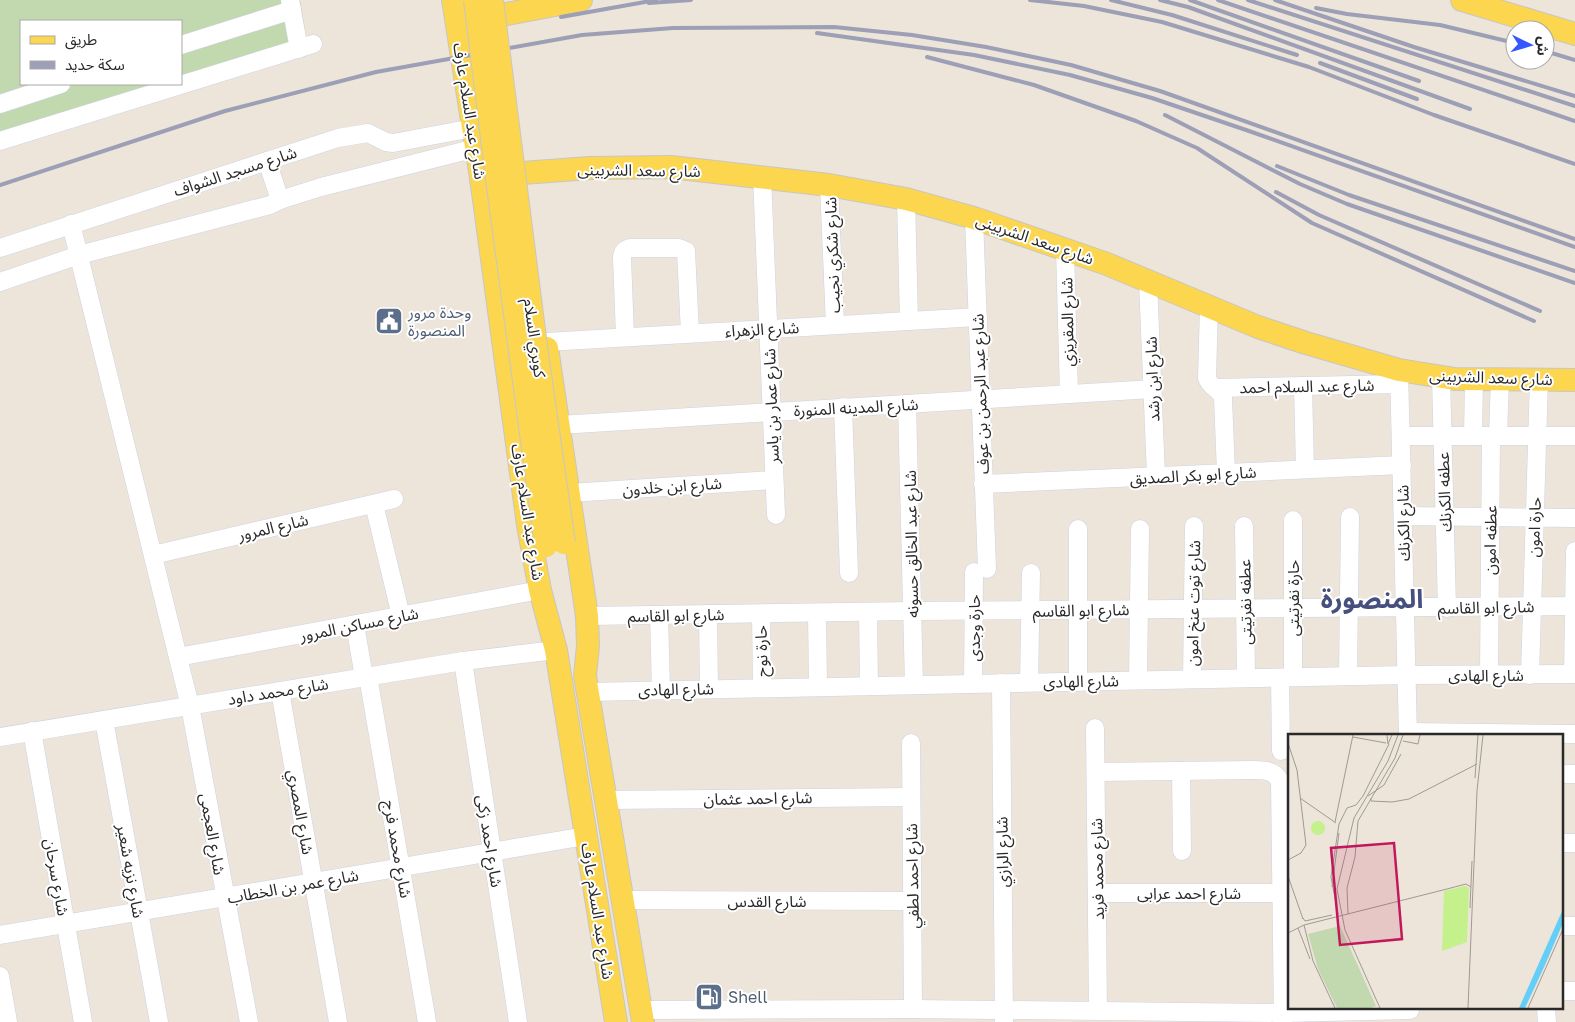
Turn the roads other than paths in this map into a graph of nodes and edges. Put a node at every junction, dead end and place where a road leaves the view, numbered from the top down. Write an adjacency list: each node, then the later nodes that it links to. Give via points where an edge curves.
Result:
1 (453, 0): 13 (main road, شارع عبد السلام عارف)
2 (475, 0): 81 (main road, كوبري السلام, bridge, via 497,179)
3 (581, 0): 6 (main road)
4 (1462, 0): 7 (main road)
5 (291, 5): 8 (street); 9 (street, via 306,46)
6 (498, 5): 16 (main road, شارع عبد السلام عارف); 81 (main road, كوبري السلام, bridge)
7 (1575, 34)
8 (182, 44)
9 (182, 84)
10 (58, 85): 12 (street)
11 (180, 85): 14 (street)
12 (0, 104)
13 (474, 138): 15 (street, شارع مسجد الشواف, via 393,143 368,133 338,138); 18 (main road, شارع عبد السلام عارف); 21 (street)
14 (0, 141)
15 (268, 161): 21 (street); 23 (street, شارع مسجد الشواف)
16 (522, 173): 17 (main road, شارع سعد الشربينى, via 671,167); 18 (main road, شارع سعد الشربينى); 36 (main road, شارع عبد السلام عارف)
17 (762, 176): 19 (main road, شارع سعد الشربينى); 33 (street, شارع عمار بن ياسر)
18 (480, 178): 76 (main road, شارع عبد السلام عارف)
19 (829, 185): 20 (main road, شارع سعد الشربينى); 32 (street, شارع شكري نجيب)
20 (906, 199): 22 (main road, شارع سعد الشربينى); 31 (street)
21 (280, 200): 26 (street)
22 (974, 218): 25 (main road, شارع سعد الشربينى); 30 (street, شارع عبد الرحمن بن عوف)
23 (71, 224): 24 (street, شارع مسجد الشواف); 26 (street, شارع العجمى)
24 (0, 248)
25 (1066, 249): 28 (main road, شارع سعد الشربينى); 46 (street, شارع المقريزي)
26 (79, 255): 27 (street); 83 (street, شارع العجمى)
27 (0, 282)
28 (1148, 282): 29 (main road, شارع سعد الشربينى); 45 (street, شارع ابن رشد)
29 (1209, 307): 37 (main road, شارع سعد الشربينى); 44 (street, via 1207,378)
30 (978, 317): 31 (street, شارع الزهراء); 47 (street, شارع عبد الرحمن بن عوف)
31 (909, 321): 32 (street, شارع الزهراء)
32 (835, 325): 33 (street, شارع الزهراء)
33 (768, 329): 34 (street, شارع الزهراء); 50 (street, شارع عمار بن ياسر)
34 (690, 334): 35 (street, شارع الزهراء); 35 (street, via 686,250 631,248 623,252 622,257)
35 (625, 338): 36 (street, شارع الزهراء)
36 (546, 342): 51 (main road, شارع عبد السلام عارف)
37 (1399, 377): 38 (main road, شارع سعد الشربينى); 43 (street, شارع عبد السلام احمد); 52 (street, شارع الكرنك)
38 (1441, 377): 39 (main road, شارع سعد الشربينى); 53 (street, عطفه الكرنك)
39 (1474, 379): 40 (main road, شارع سعد الشربينى); 54 (street)
40 (1500, 379): 41 (main road, شارع سعد الشربينى); 55 (street, عطفه امون)
41 (1539, 379): 42 (main road, شارع سعد الشربينى); 56 (street, حارة امون)
42 (1575, 380)
43 (1303, 386): 44 (street, شارع عبد السلام احمد); 59 (street)
44 (1216, 388): 60 (street, via 1223,398)
45 (1153, 389): 46 (street, شارع المدينه المنورة); 61 (street, شارع ابن رشد)
46 (1069, 394): 47 (street, شارع المدينه المنورة)
47 (980, 399): 48 (street, شارع المدينه المنورة); 63 (street, شارع عبد الرحمن بن عوف)
48 (907, 404): 49 (street, شارع المدينه المنورة); 100 (street, شارع عبد الخالق حسونه)
49 (843, 407): 50 (street, شارع المدينه المنورة); 85 (street)
50 (772, 412): 51 (street, شارع المدينه المنورة); 62 (street, شارع عمار بن ياسر)
51 (559, 425): 64 (main road, شارع عبد السلام عارف)
52 (1401, 436): 53 (street); 58 (street, شارع الكرنك)
53 (1442, 436): 54 (street); 70 (street, عطفه الكرنك)
54 (1473, 436): 55 (street)
55 (1495, 436): 56 (street); 71 (street, عطفه امون)
56 (1537, 436): 57 (street); 72 (street, حارة امون)
57 (1575, 436)
58 (1402, 465): 59 (street, شارع ابو بكر الصديق); 68 (street, شارع الكرنك)
59 (1305, 469): 60 (street, شارع ابو بكر الصديق)
60 (1226, 473): 61 (street, شارع ابو بكر الصديق)
61 (1156, 476): 63 (street, شارع ابو بكر الصديق)
62 (774, 480): 64 (street, شارع ابن خلدون); 67 (street, شارع عمار بن ياسر)
63 (983, 484): 84 (street, شارع عبد الرحمن بن عوف)
64 (569, 493): 74 (main road, شارع عبد السلام عارف)
65 (394, 499): 66 (street, شارع المرور)
66 (374, 504): 83 (street, شارع المرور); 107 (street)
67 (776, 515)
68 (1403, 516): 70 (street); 93 (street, شارع الكرنك)
69 (1350, 517): 92 (street)
70 (1444, 517): 71 (street); 94 (street, عطفه الكرنك)
71 (1491, 517): 72 (street); 89 (street, عطفه امون)
72 (1534, 518): 73 (street); 90 (street, حارة امون)
73 (1575, 518)
74 (573, 519): 76 (main road); 108 (main road, شارع عبد السلام عارف)
75 (1293, 520): 91 (street, حارة نفرتيتى)
76 (528, 525): 87 (main road, شارع عبد السلام عارف)
77 (1194, 526): 95 (street, شارع توت عنخ امون)
78 (1244, 526): 96 (street, عطفه نفرتيتى)
79 (1078, 529): 98 (street)
80 (1140, 529): 99 (street)
81 (555, 545): 110 (main road, كوبري السلام, via 553,602); 126 (main road, كوبري السلام)
82 (1575, 551): 88 (street)
83 (153, 555): 111 (street, شارع العجمى)
84 (980, 570): 101 (street, حارة وجدى)
85 (849, 572)
86 (1031, 573): 97 (street)
87 (540, 590): 107 (street, شارع مساكن المرور); 110 (main road, شارع عبد السلام عارف)
88 (1574, 606): 90 (street, شارع ابو القاسم); 113 (street)
89 (1490, 607): 90 (street, شارع ابو القاسم); 94 (street, شارع ابو القاسم); 115 (street, عطفه امون)
90 (1532, 607): 116 (street, حارة امون)
91 (1293, 608): 92 (street, شارع ابو القاسم); 96 (street, شارع ابو القاسم); 119 (street, حارة نفرتيتى)
92 (1349, 608): 93 (street, شارع ابو القاسم); 118 (street)
93 (1405, 608): 94 (street, شارع ابو القاسم); 114 (street, شارع الكرنك)
94 (1447, 608)
95 (1193, 609): 96 (street, شارع ابو القاسم); 99 (street, شارع ابو القاسم); 121 (street, شارع توت عنخ امون)
96 (1245, 609): 120 (street, عطفه نفرتيتى)
97 (1030, 610): 98 (street, شارع ابو القاسم); 101 (street, شارع ابو القاسم); 123 (street)
98 (1078, 610): 99 (street, شارع ابو القاسم); 124 (street)
99 (1139, 610): 122 (street)
100 (912, 611): 101 (street, شارع ابو القاسم); 102 (street, شارع ابو القاسم); 128 (street, شارع عبد الخالق حسونه)
101 (974, 611): 127 (street, حارة وجدى)
102 (868, 612): 103 (street, شارع ابو القاسم); 130 (street)
103 (817, 613): 105 (street, شارع ابو القاسم); 129 (street)
104 (708, 614): 105 (street, شارع ابو القاسم); 106 (street, شارع ابو القاسم); 132 (street)
105 (761, 614): 131 (street, حارة نوح)
106 (659, 615): 108 (street, شارع ابو القاسم); 133 (street)
107 (401, 616): 109 (street, شارع مساكن المرور)
108 (587, 616): 126 (main road, شارع عبد السلام عارف)
109 (355, 625): 111 (street, شارع مساكن المرور); 117 (street, شارع محمد فرج)
110 (556, 650): 112 (street, شارع محمد داود); 150 (main road, شارع عبد السلام عارف)
111 (178, 657): 135 (street, شارع العجمى)
112 (463, 661): 117 (street, شارع محمد داود); 154 (street, شارع احمد زكى)
113 (1574, 674): 116 (street, شارع الهادى)
114 (1407, 675): 115 (street, شارع الهادى); 118 (street, شارع الهادى); 139 (street, شارع الكرنك)
115 (1489, 675): 116 (street, شارع الهادى)
116 (1530, 675)
117 (366, 676): 134 (street, شارع محمد داود); 155 (street, شارع محمد فرج)
118 (1348, 676): 119 (street, شارع الهادى)
119 (1287, 677): 120 (street, شارع الهادى); 143 (street, حارة نفرتيتى)
120 (1246, 678): 121 (street, شارع الهادى)
121 (1192, 679): 122 (street, شارع الهادى)
122 (1138, 680): 124 (street, شارع الهادى)
123 (1029, 682): 124 (street, شارع الهادى); 125 (street, شارع الهادى)
124 (1078, 682)
125 (1001, 683): 127 (street, شارع الهادى); 175 (street, شارع الرازي)
126 (586, 684): 133 (street, شارع الهادى); 149 (main road, شارع عبد السلام عارف)
127 (973, 684): 128 (street, شارع الهادى)
128 (914, 685): 130 (street, شارع الهادى)
129 (818, 686): 130 (street, شارع الهادى); 131 (street, شارع الهادى)
130 (868, 686)
131 (762, 688): 132 (street, شارع الهادى)
132 (709, 689): 133 (street, شارع الهادى)
133 (661, 690)
134 (280, 691): 135 (street, شارع محمد داود); 156 (street, شارع المصري)
135 (190, 706): 136 (street, شارع محمد داود); 159 (street, شارع العجمى)
136 (104, 720): 138 (street, شارع محمد داود); 162 (street, شارع نزيه شعير)
137 (1095, 728): 145 (street, شارع محمد فريد)
138 (32, 731): 141 (street, شارع محمد داود); 163 (street, شارع سرحان)
139 (1408, 734): 140 (street)
140 (1575, 734)
141 (0, 737)
142 (911, 742): 148 (street, شارع احمد لطفي)
143 (1281, 751)
144 (1181, 771): 145 (street); 153 (street); 158 (street, via 1263,770 1277,776 1280,781)
145 (1096, 772): 157 (street, شارع محمد فريد)
146 (1562, 774): 147 (street)
147 (1575, 774)
148 (911, 797): 149 (street, شارع احمد عثمان); 161 (street, شارع احمد لطفي)
149 (605, 800): 160 (main road, شارع عبد السلام عارف)
150 (586, 836): 154 (street, شارع عمر بن الخطاب); 184 (main road, شارع عبد السلام عارف)
151 (1562, 843): 152 (street)
152 (1575, 843)
153 (1182, 851)
154 (492, 852): 155 (street, شارع عمر بن الخطاب); 183 (street, شارع احمد زكى)
155 (401, 868): 156 (street, شارع عمر بن الخطاب); 182 (street, شارع محمد فرج)
156 (314, 882): 159 (street, شارع عمر بن الخطاب); 181 (street, شارع المصري)
157 (1097, 893): 158 (street, شارع احمد عرابى); 171 (street, شارع محمد فريد)
158 (1281, 893): 176 (street)
159 (225, 897): 162 (street, شارع عمر بن الخطاب); 180 (street, شارع العجمى)
160 (622, 900): 161 (street, شارع القدس); 174 (main road, شارع عبد السلام عارف)
161 (912, 901): 170 (street, شارع احمد لطفي)
162 (138, 912): 163 (street, شارع عمر بن الخطاب); 179 (street, شارع نزيه شعير)
163 (66, 924): 166 (street, شارع عمر بن الخطاب); 178 (street, شارع سرحان)
164 (1562, 926): 165 (street)
165 (1575, 926)
166 (0, 935)
167 (0, 976): 177 (street)
168 (1562, 991): 169 (street)
169 (1575, 991)
170 (913, 1009): 174 (street); 175 (street)
171 (1098, 1010): 175 (street); 176 (street)
172 (1377, 1014): 173 (street); 176 (street)
173 (1410, 1014)
174 (642, 1016)
175 (1004, 1016)
176 (1283, 1017)
177 (8, 1022)
178 (83, 1022)
179 (159, 1022)
180 (249, 1022)
181 (338, 1022)
182 (427, 1022)
183 (518, 1022)
184 (616, 1022)

